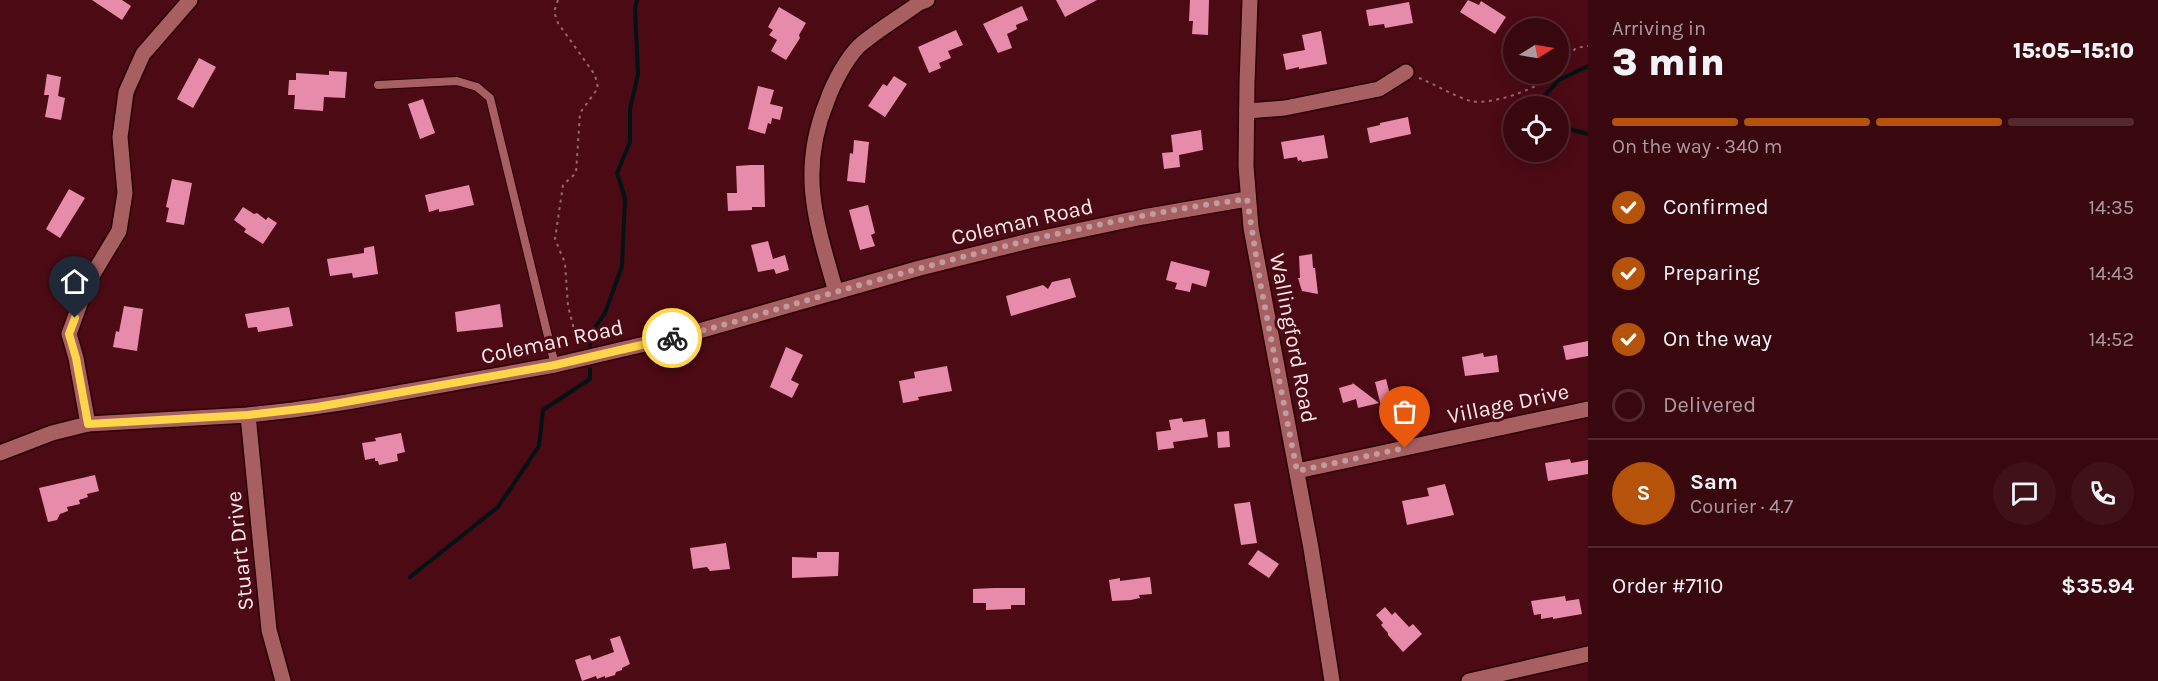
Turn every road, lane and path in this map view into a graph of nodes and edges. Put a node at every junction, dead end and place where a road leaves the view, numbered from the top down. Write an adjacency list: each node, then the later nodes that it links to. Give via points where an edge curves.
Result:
1 (190, 0): 17 (street, via 143,54 126,92 120,137 125,193 119,231 87,284 69,334)
2 (558, 0): 13 (path, via 554,12 558,23 595,75 598,88 580,113 576,173 563,185 555,239 565,263 568,306)
3 (927, 0): 12 (street, via 859,46 833,84 817,125 811,160 812,197)
4 (1250, 0): 10 (street, Wallingford Road)
5 (1588, 46): 6 (path, via 1576,48)
6 (1569, 55)
7 (1406, 72): 8 (path, via 1472,102 1507,98); 10 (street, via 1378,89 1285,108)
8 (1540, 84)
9 (378, 85): 14 (lane, via 457,81 477,87 490,98)
10 (1247, 111): 11 (street, Wallingford Road)
11 (1247, 199): 12 (street, Coleman Road, via 1082,229); 19 (street, Wallingford Road)
12 (836, 292): 13 (street, Coleman Road)
13 (582, 359): 14 (street, Coleman Road)
14 (555, 365): 16 (street, Coleman Road, via 347,402)
15 (1588, 409): 19 (street, Village Drive)
16 (248, 415): 17 (street, Coleman Road); 21 (street, Stuart Drive, via 269,630)
17 (88, 424): 18 (street, Coleman Road)
18 (0, 453)
19 (1297, 471): 22 (street, Wallingford Road)
20 (1588, 654): 23 (street)
21 (283, 681)
22 (1332, 681)
23 (1469, 681)

